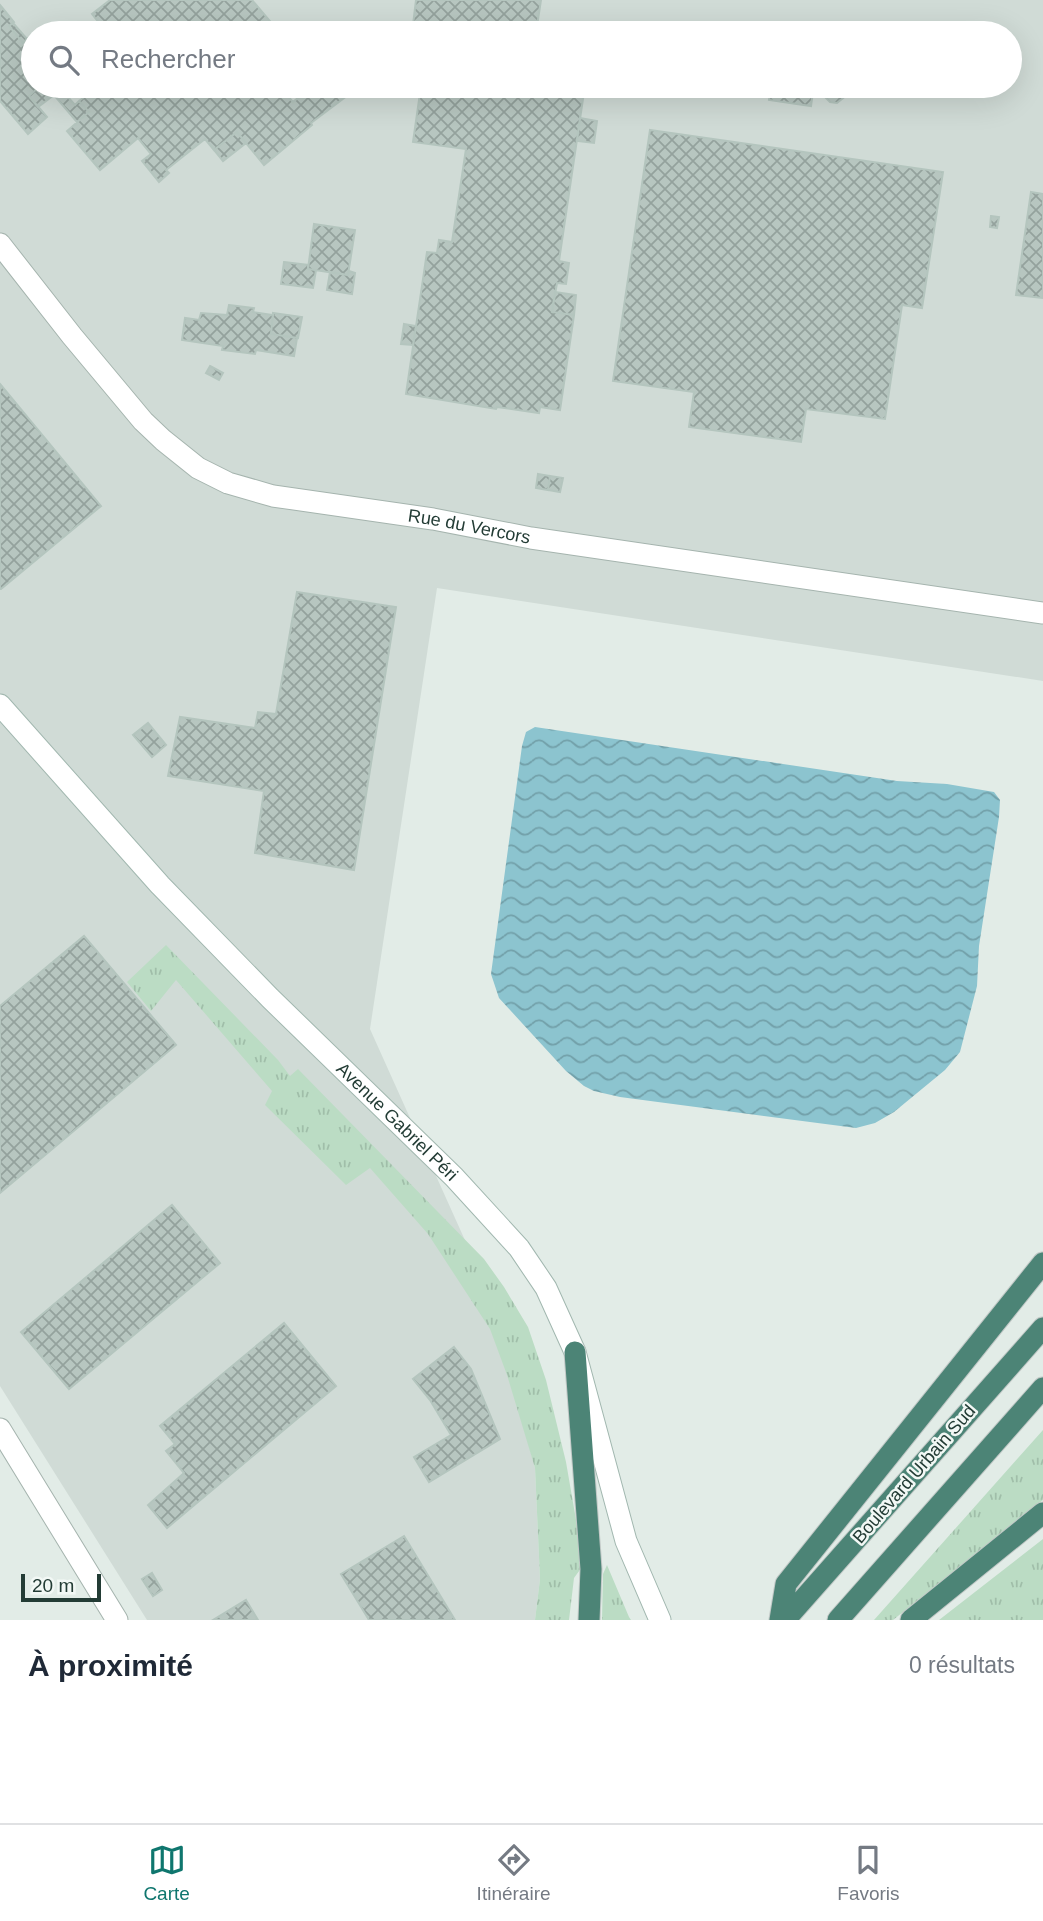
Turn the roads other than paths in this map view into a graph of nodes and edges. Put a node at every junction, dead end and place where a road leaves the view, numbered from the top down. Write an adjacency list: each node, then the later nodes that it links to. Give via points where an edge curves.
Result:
1 (0, 244): 2 (street, Rue du Vercors, via 143,421 198,468 228,483 273,496 531,538)
2 (1043, 612)
3 (0, 705): 6 (street, Avenue Gabriel Péri, via 160,885 488,1213 546,1288)
4 (1043, 1263): 13 (highway, via 786,1584)
5 (1043, 1328): 13 (highway, Boulevard Urbain Sud)
6 (575, 1352): 11 (highway, via 591,1569); 12 (street, Avenue Gabriel Péri, via 626,1541)
7 (1043, 1388): 14 (highway)
8 (0, 1429): 10 (street)
9 (1043, 1513): 15 (highway)
10 (117, 1620)
11 (589, 1620)
12 (660, 1620)
13 (783, 1620)
14 (838, 1620)
15 (911, 1620)

